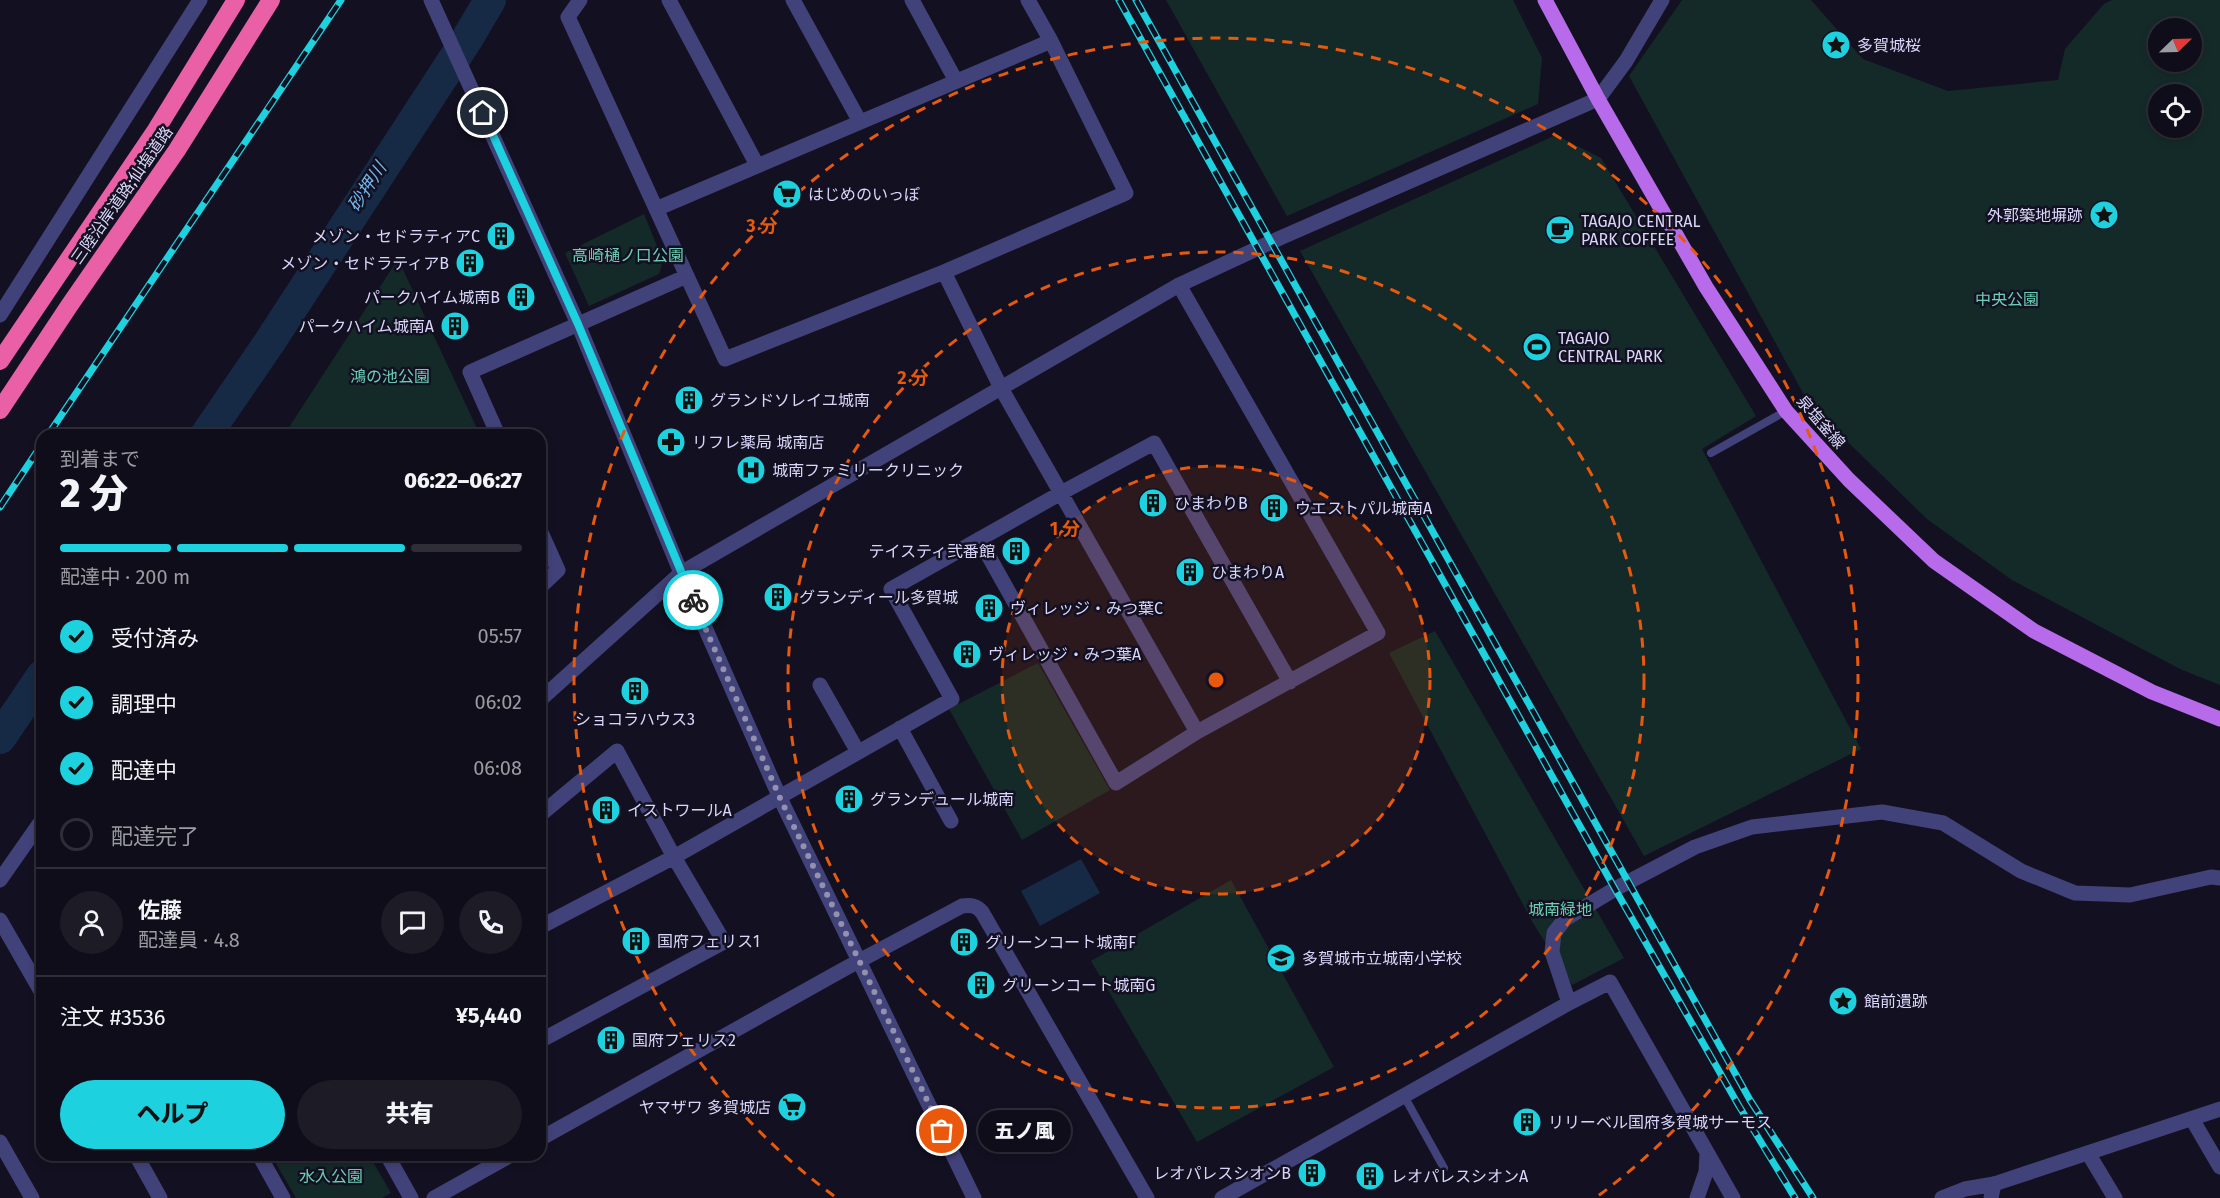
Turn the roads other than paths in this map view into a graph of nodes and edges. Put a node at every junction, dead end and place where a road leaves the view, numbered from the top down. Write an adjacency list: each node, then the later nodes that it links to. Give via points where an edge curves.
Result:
1 (200, 0): 21 (street)
2 (237, 0): 23 (highway, 三陸沿岸道路;仙塩道路, via 156,130)
3 (271, 0): 25 (highway, 三陸沿岸道路;仙塩道路, via 177,150)
4 (431, 0): 22 (street)
5 (580, 0): 17 (street, via 568,17)
6 (669, 0): 16 (street)
7 (794, 0): 15 (street)
8 (912, 0): 13 (street)
9 (1028, 0): 12 (street)
10 (1545, 0): 14 (main road, 泉塩釜線)
11 (1662, 0): 14 (street)
12 (1051, 41): 13 (street); 18 (street, via 1126,193)
13 (956, 81): 15 (street)
14 (1598, 99): 20 (street); 26 (main road, 泉塩釜線, via 1706,287)
15 (861, 122): 16 (street)
16 (757, 165): 17 (street)
17 (656, 209): 19 (street)
18 (944, 272): 19 (street, via 725,359); 24 (street)
19 (687, 276): 22 (street)
20 (1179, 285): 24 (street); 34 (street, via 1378,633)
21 (0, 315)
22 (578, 324): 27 (street, via 470,372); 32 (street)
23 (0, 361)
24 (1001, 388): 29 (street); 32 (street)
25 (0, 410)
26 (1786, 411): 28 (lane); 37 (main road, 泉塩釜線, via 1849,480 1934,561 2034,631 2152,692)
27 (495, 429)
28 (1711, 453)
29 (1061, 493): 30 (street); 34 (street, via 1154,443); 39 (street)
30 (979, 539): 38 (street, via 891,589 952,699); 39 (street, via 1116,783)
31 (546, 543): 33 (street, via 558,570)
32 (681, 573): 36 (street); 41 (street)
33 (546, 581)
34 (1290, 682): 39 (street)
35 (820, 685): 40 (street)
36 (546, 695)
37 (2220, 718)
38 (900, 728): 40 (street); 43 (street)
39 (1197, 732)
40 (858, 752): 41 (street)
41 (780, 798): 45 (street); 50 (street)
42 (546, 810): 45 (street, via 617,751)
43 (951, 821)
44 (36, 829): 47 (street)
45 (674, 857): 49 (street); 53 (street, via 724,942)
46 (2220, 878): 52 (street, via 2130,895 2075,893 2021,871 1943,823 1881,813 1752,827 1695,848 1565,919 1554,933 1552,952)
47 (0, 880)
48 (0, 920): 51 (street)
49 (546, 924)
50 (860, 961): 57 (street); 73 (street); 74 (street, via 962,906 977,907)
51 (36, 983)
52 (1569, 1003): 54 (street); 59 (street, via 1610,982)
53 (546, 1038)
54 (1404, 1095): 66 (lane); 75 (street)
55 (2220, 1109): 56 (street)
56 (2192, 1119): 60 (street); 65 (street)
57 (546, 1136)
58 (0, 1142): 68 (street)
59 (1707, 1151): 76 (street, via 1706,1172); 77 (street)
60 (2088, 1153): 67 (street); 79 (street)
61 (139, 1161): 69 (street)
62 (262, 1161): 70 (street)
63 (390, 1161): 71 (street)
64 (501, 1161): 72 (street)
65 (2220, 1167)
66 (1444, 1168)
67 (1993, 1191): 78 (street, via 1965,1189)
68 (32, 1198)
69 (160, 1198)
70 (284, 1198)
71 (411, 1198)
72 (435, 1198)
73 (974, 1198)
74 (1147, 1198)
75 (1222, 1198)
76 (1697, 1198)
77 (1733, 1198)
78 (1942, 1198)
79 (2115, 1198)

